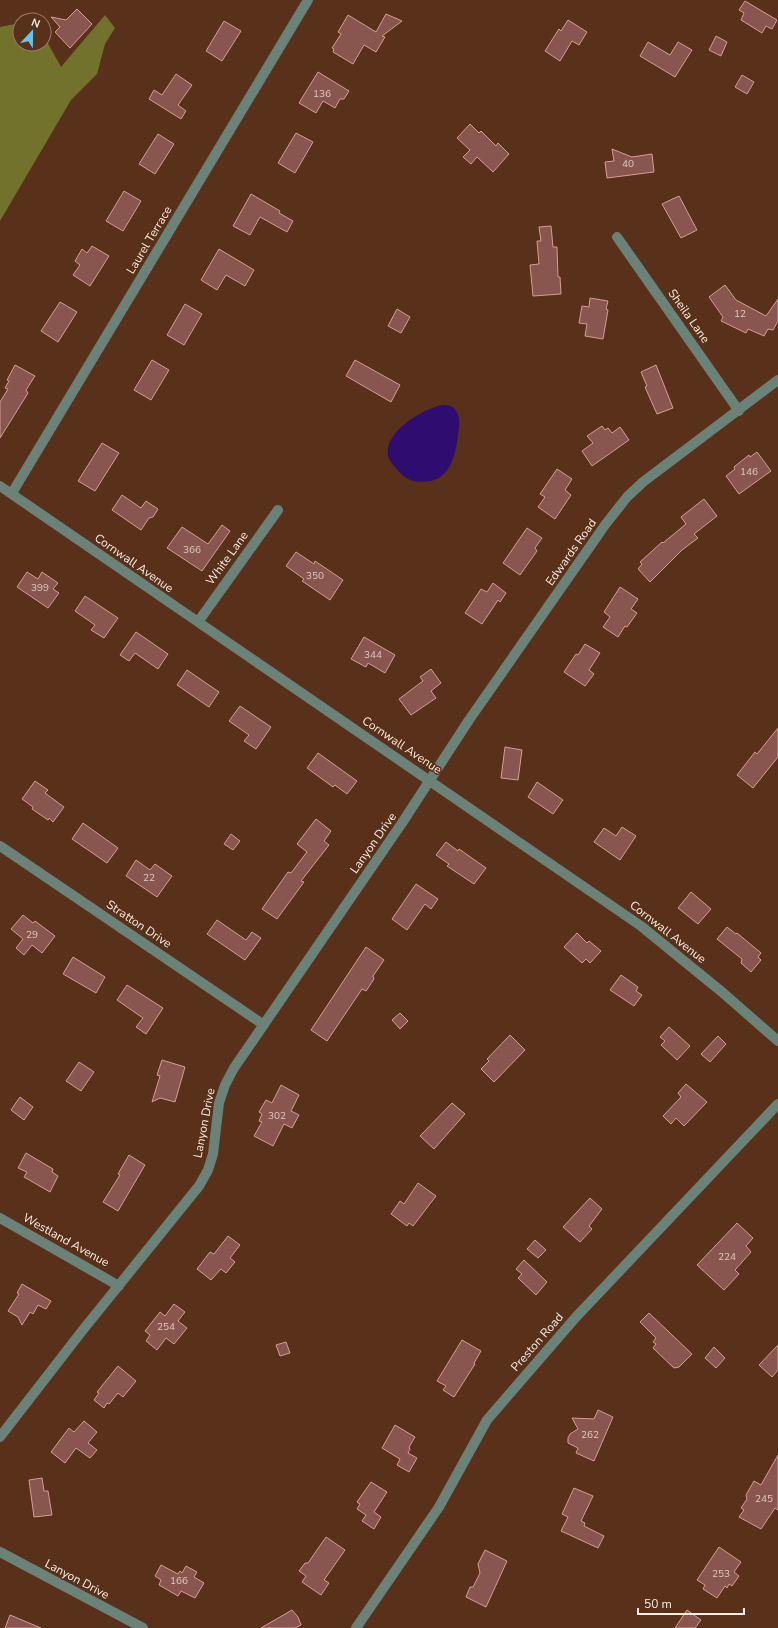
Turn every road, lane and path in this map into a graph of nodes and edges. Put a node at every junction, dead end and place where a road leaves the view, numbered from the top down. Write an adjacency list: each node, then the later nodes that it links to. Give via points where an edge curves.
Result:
1 (308, 0): 6 (street, Laurel Terrace)
2 (618, 237): 4 (street, Sheila Lane)
3 (778, 380): 4 (street, Edwards Road)
4 (739, 410): 9 (street, Edwards Road, via 643,482 627,497 469,720)
5 (0, 486): 6 (street, Cornwall Avenue)
6 (12, 493): 8 (street, Cornwall Avenue)
7 (278, 510): 8 (street, White Lane)
8 (198, 622): 9 (street, Cornwall Avenue)
9 (430, 780): 11 (street, Lanyon Drive); 12 (street, Cornwall Avenue, via 641,926)
10 (0, 846): 11 (street, Stratton Drive)
11 (264, 1025): 15 (street, Lanyon Drive, via 225,1085 219,1103 213,1154 208,1170 199,1186)
12 (778, 1041)
13 (778, 1104): 19 (street, Preston Road, via 576,1317 487,1420 439,1507)
14 (0, 1218): 15 (street, Westland Avenue)
15 (119, 1286): 16 (street, Lanyon Drive)
16 (0, 1437)
17 (0, 1552): 18 (street, Lanyon Drive)
18 (143, 1628)
19 (356, 1628)

